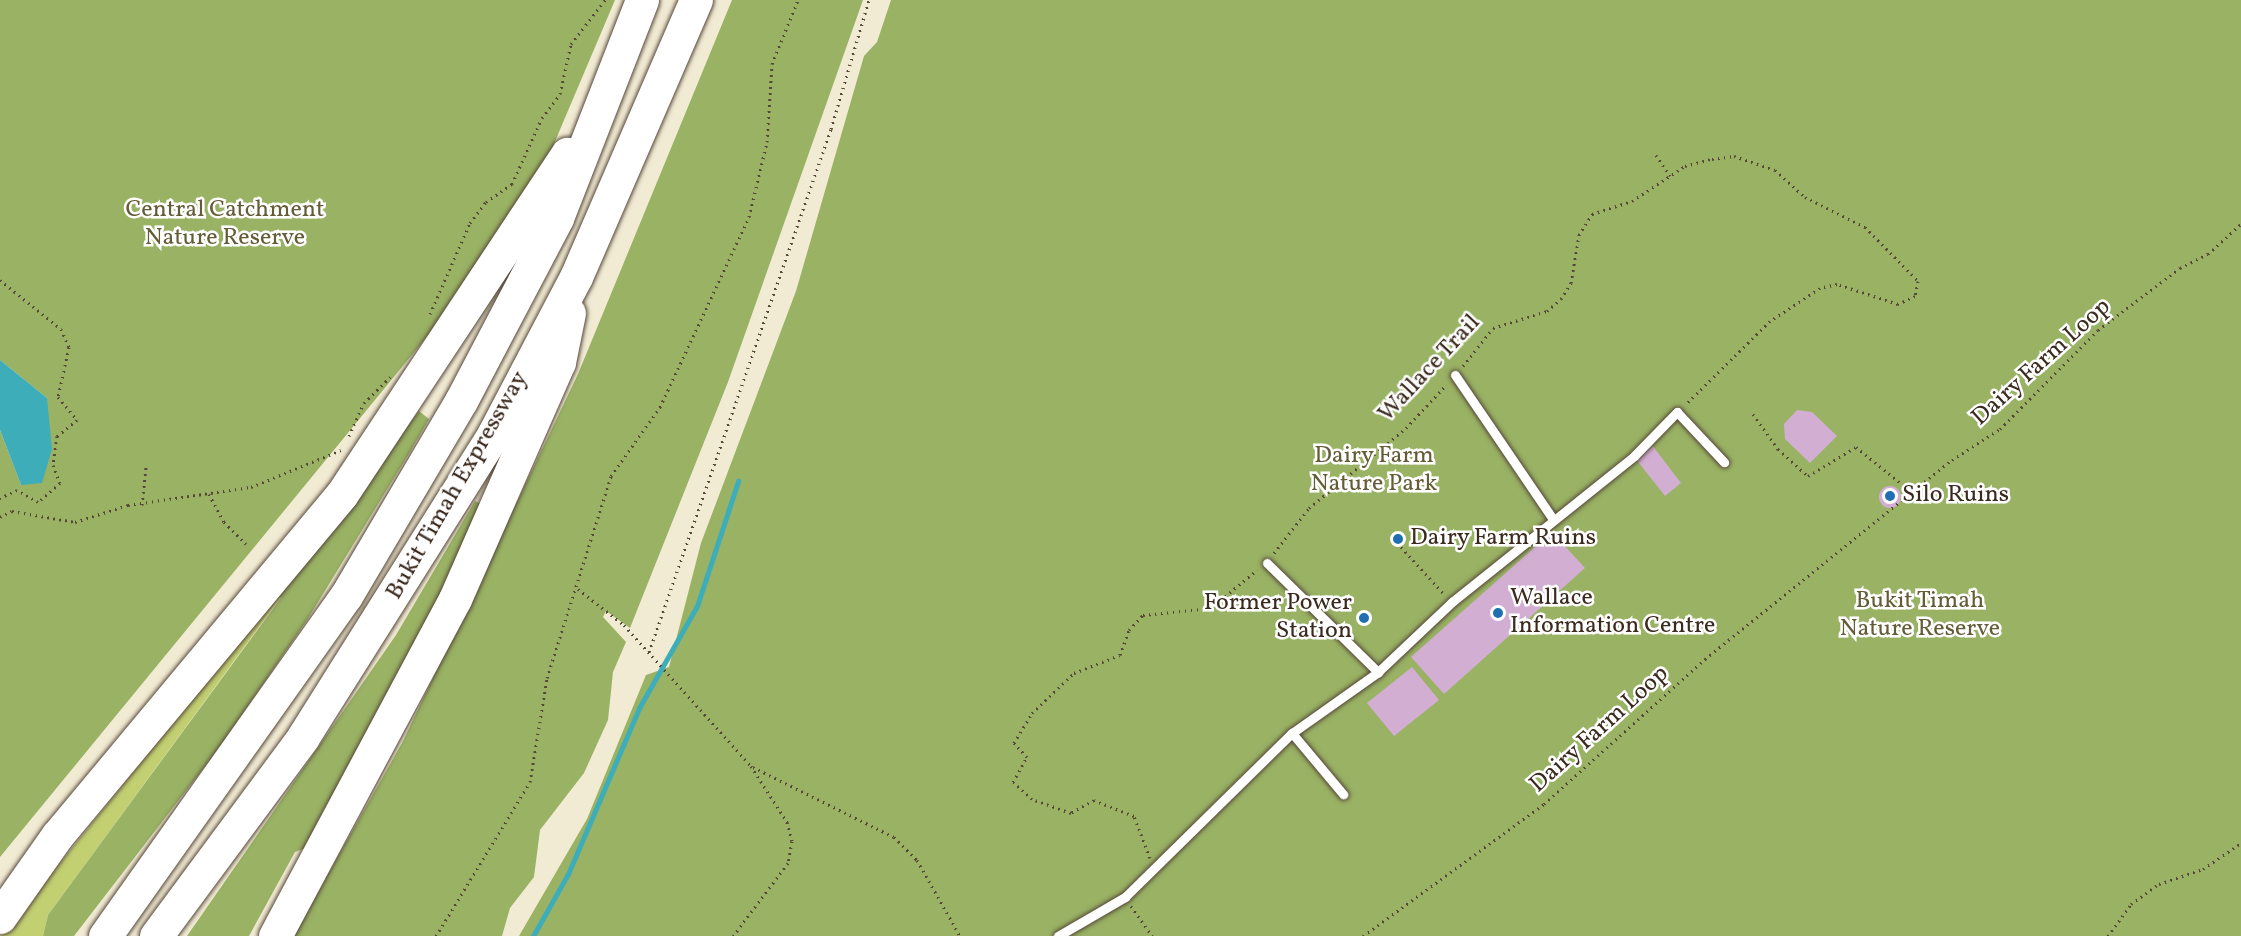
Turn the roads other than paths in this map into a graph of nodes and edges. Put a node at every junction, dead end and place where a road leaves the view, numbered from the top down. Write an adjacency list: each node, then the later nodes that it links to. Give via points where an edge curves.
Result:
1 (642, 0): 3 (highway, Bukit Timah Expressway)
2 (696, 0): 4 (highway, Bukit Timah Expressway)
3 (602, 100): 12 (highway, via 368,459 57,836); 13 (highway, Bukit Timah Expressway, via 557,218 461,401 346,596)
4 (576, 277): 14 (highway, Bukit Timah Expressway, via 493,435 378,624 303,737); 15 (highway, via 559,362 455,599)
5 (1455, 375): 7 (lane)
6 (1724, 462): 7 (lane, via 1677,412 1634,456)
7 (1553, 519): 9 (lane, via 1452,602)
8 (1267, 563): 9 (lane)
9 (1378, 672): 10 (lane)
10 (1292, 733): 11 (lane); 16 (lane, via 1125,897)
11 (1343, 794)
12 (0, 917)
13 (105, 936)
14 (156, 936)
15 (275, 936)
16 (1058, 936)

